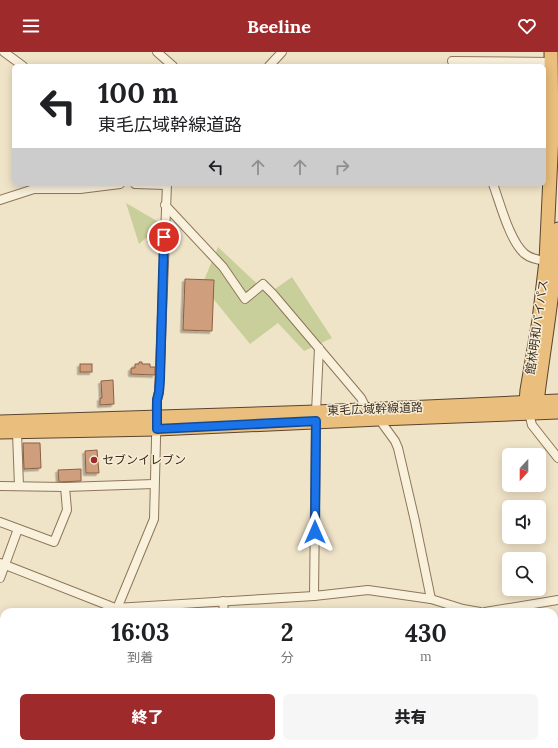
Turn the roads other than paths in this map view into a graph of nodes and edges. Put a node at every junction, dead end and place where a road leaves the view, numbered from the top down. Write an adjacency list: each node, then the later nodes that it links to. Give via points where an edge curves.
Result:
1 (4, 52): 6 (street)
2 (157, 52): 7 (street)
3 (282, 52): 8 (street)
4 (449, 52): 9 (street)
5 (551, 57): 9 (street); 17 (highway, 館林明和バイパス, via 552,134)
6 (20, 64)
7 (171, 64)
8 (271, 64)
9 (453, 64)
10 (104, 186): 13 (street, via 34,189)
11 (166, 186): 14 (street)
12 (494, 186): 17 (street, via 517,245 527,256)
13 (0, 200)
14 (165, 205): 18 (street, via 223,267 245,299 263,284); 26 (street)
15 (558, 229): 16 (highway, 館林明和バイパス)
16 (558, 249): 20 (highway, 館林明和バイパス, via 550,314)
17 (546, 261): 20 (highway, 館林明和バイパス)
18 (319, 348): 21 (street, via 361,398); 23 (street)
19 (558, 401): 20 (highway, 東毛広域幹線道路)
20 (531, 406): 21 (highway, 東毛広域幹線道路); 22 (highway, 東毛広域幹線道路); 24 (highway, 東毛広域幹線道路); 29 (street, via 532,424)
21 (367, 410): 23 (highway, 東毛広域幹線道路)
22 (558, 412)
23 (316, 417): 24 (highway, 東毛広域幹線道路); 26 (highway, 東毛広域幹線道路); 38 (street)
24 (380, 418): 39 (street, via 398,448)
25 (0, 422): 26 (highway, 東毛広域幹線道路)
26 (157, 423): 28 (highway, 東毛広域幹線道路); 30 (street)
27 (0, 432): 28 (highway, 東毛広域幹線道路)
28 (17, 433): 32 (street)
29 (558, 458)
30 (154, 484): 33 (street); 43 (street, via 154,519)
31 (0, 486): 32 (street)
32 (19, 486): 33 (street)
33 (65, 487): 35 (street, via 67,510 54,542)
34 (0, 522): 35 (street)
35 (18, 529): 36 (street)
36 (2, 564): 37 (street); 42 (street)
37 (0, 578)
38 (314, 596): 39 (street, via 368,590); 41 (street)
39 (431, 599): 46 (street)
40 (558, 600): 47 (street)
41 (223, 601): 44 (street); 45 (street)
42 (111, 608)
43 (117, 608)
44 (140, 608)
45 (224, 608)
46 (460, 608)
47 (509, 608)

